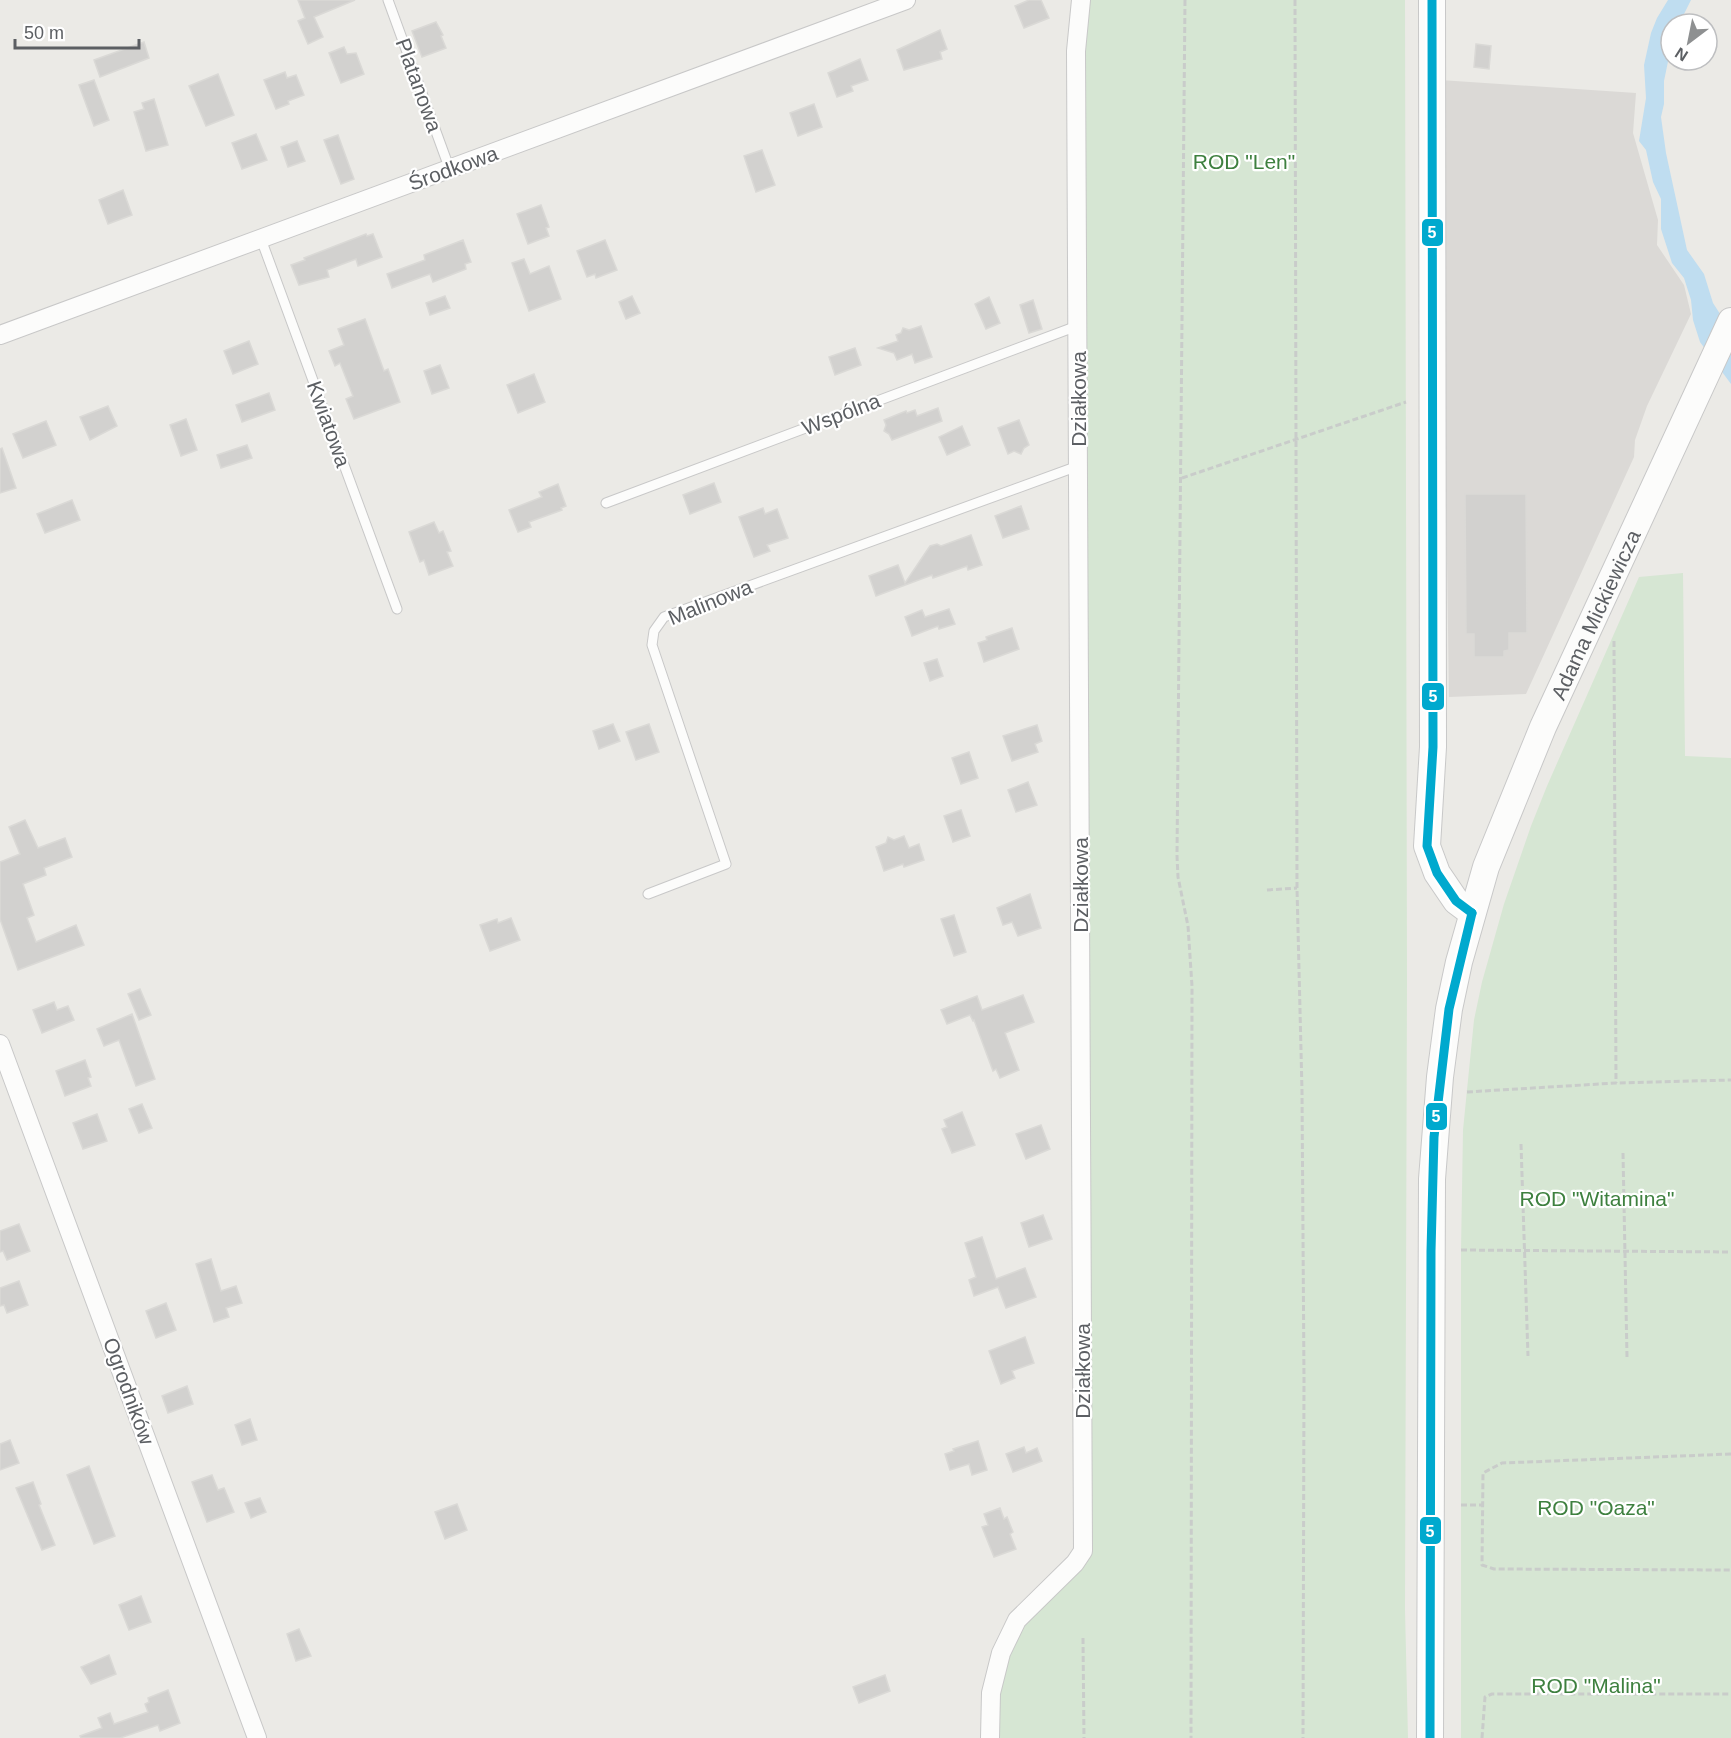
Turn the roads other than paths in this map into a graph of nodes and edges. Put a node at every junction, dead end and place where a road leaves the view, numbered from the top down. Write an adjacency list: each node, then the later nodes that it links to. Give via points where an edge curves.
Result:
1 (388, 0): 5 (lane, Platanowa)
2 (906, 0): 5 (street, Środkowa)
3 (1081, 0): 8 (street, Działkowa, via 1076,51)
4 (1432, 0): 14 (street, via 1433,747 1428,846 1437,873 1456,901)
5 (450, 170): 6 (street, Środkowa)
6 (261, 239): 9 (street, Środkowa); 12 (lane, Kwiatowa)
7 (1731, 321): 14 (street, Adama Mickiewicza, via 1543,727 1486,867)
8 (1077, 326): 10 (street, Działkowa); 11 (lane, Wspólna)
9 (0, 335)
10 (1078, 466): 13 (lane, Malinowa, via 664,617 654,631 652,645 726,864); 17 (street, Działkowa, via 1083,1551 1017,1620 1001,1653 990,1693)
11 (606, 503)
12 (397, 609)
13 (648, 894)
14 (1472, 913): 18 (street, Adama Mickiewicza, via 1449,1009 1434,1137)
15 (0, 1044): 16 (street, Ogrodników)
16 (257, 1738)
17 (990, 1738)
18 (1430, 1738)

